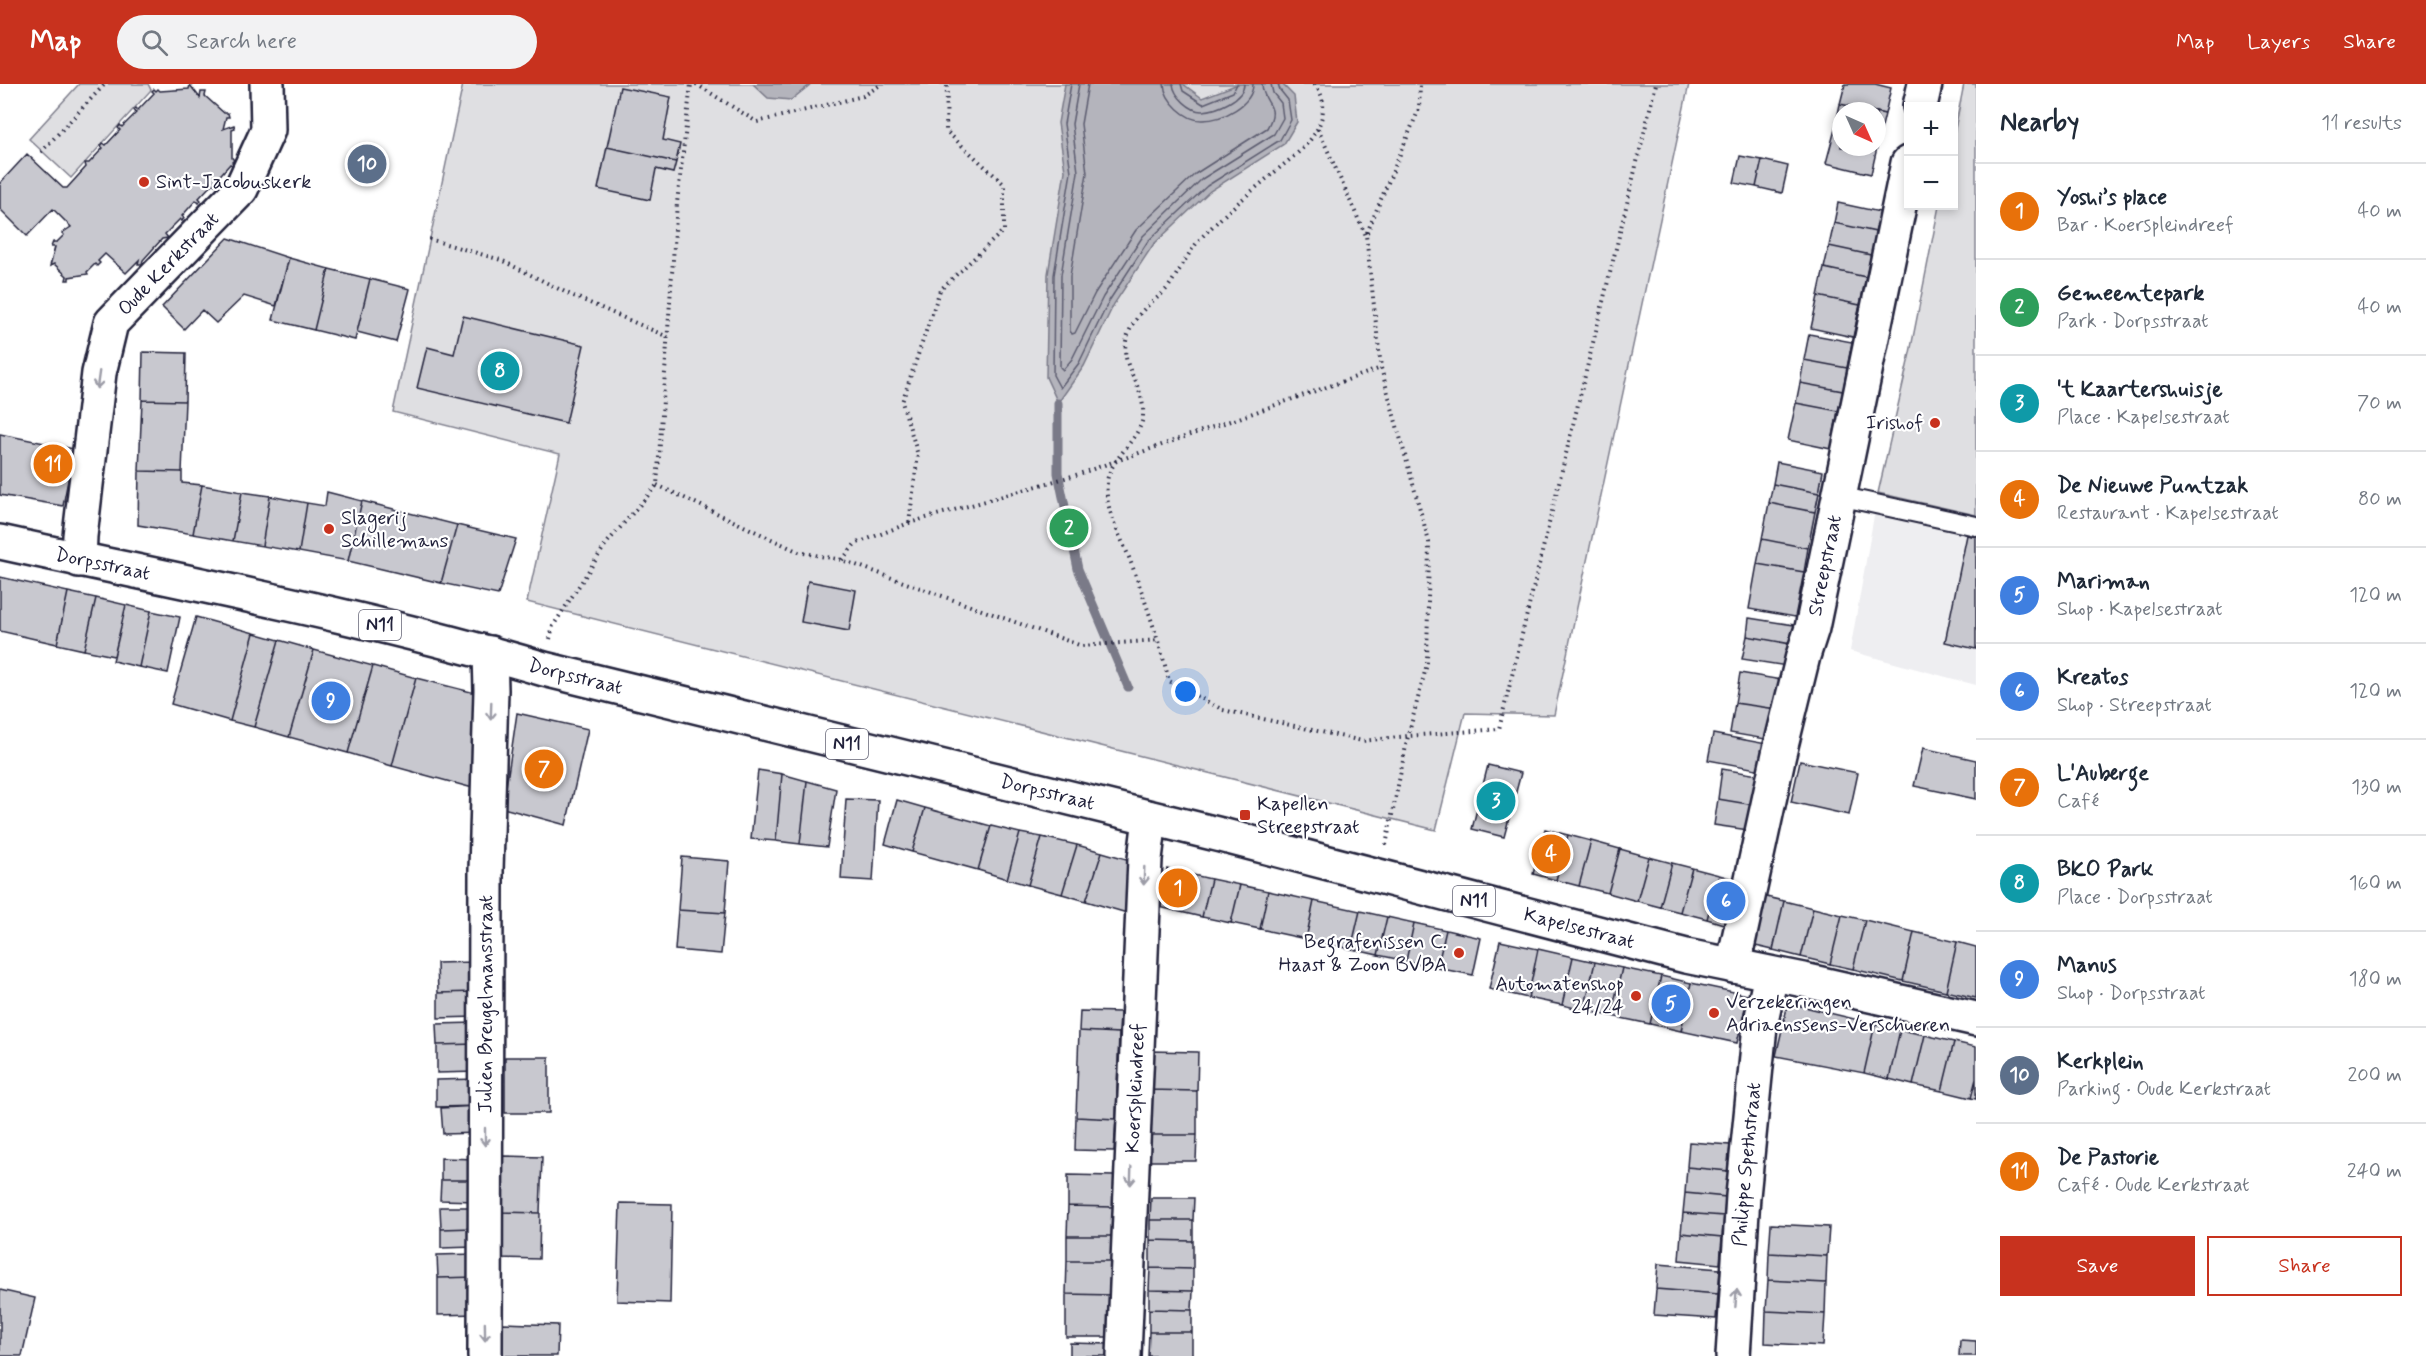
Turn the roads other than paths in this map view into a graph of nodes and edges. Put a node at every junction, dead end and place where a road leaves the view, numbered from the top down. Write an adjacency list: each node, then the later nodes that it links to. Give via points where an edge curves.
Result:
1 (267, 84): 8 (street, Oude Kerkstraat, one-way to 8, via 268,130 241,189 111,323 99,373)
2 (1925, 84): 3 (street)
3 (1921, 102)
4 (1904, 182): 5 (street, Streepstraat)
5 (1839, 496): 6 (lane); 11 (street, Streepstraat)
6 (1976, 526)
7 (0, 542): 8 (street, Dorpsstraat / N11)
8 (80, 560): 9 (street, Dorpsstraat / N11, via 353,618)
9 (490, 652): 10 (street, Dorpsstraat / N11, via 544,669); 14 (street, Julien Breugelmansstraat, one-way to 14)
10 (1150, 818): 11 (street, Kapelsestraat / N11); 15 (street, Koerspleindreef, one-way to 15, via 1145,859)
11 (1733, 966): 12 (street, Kapelsestraat / N11)
12 (1771, 975): 13 (street, Kapelsestraat / N11); 16 (street, Philippe Spethstraat, one-way to 12, via 1745,1173 1761,1020)
13 (1976, 1019)
14 (485, 1356)
15 (1124, 1356)
16 (1733, 1356)

